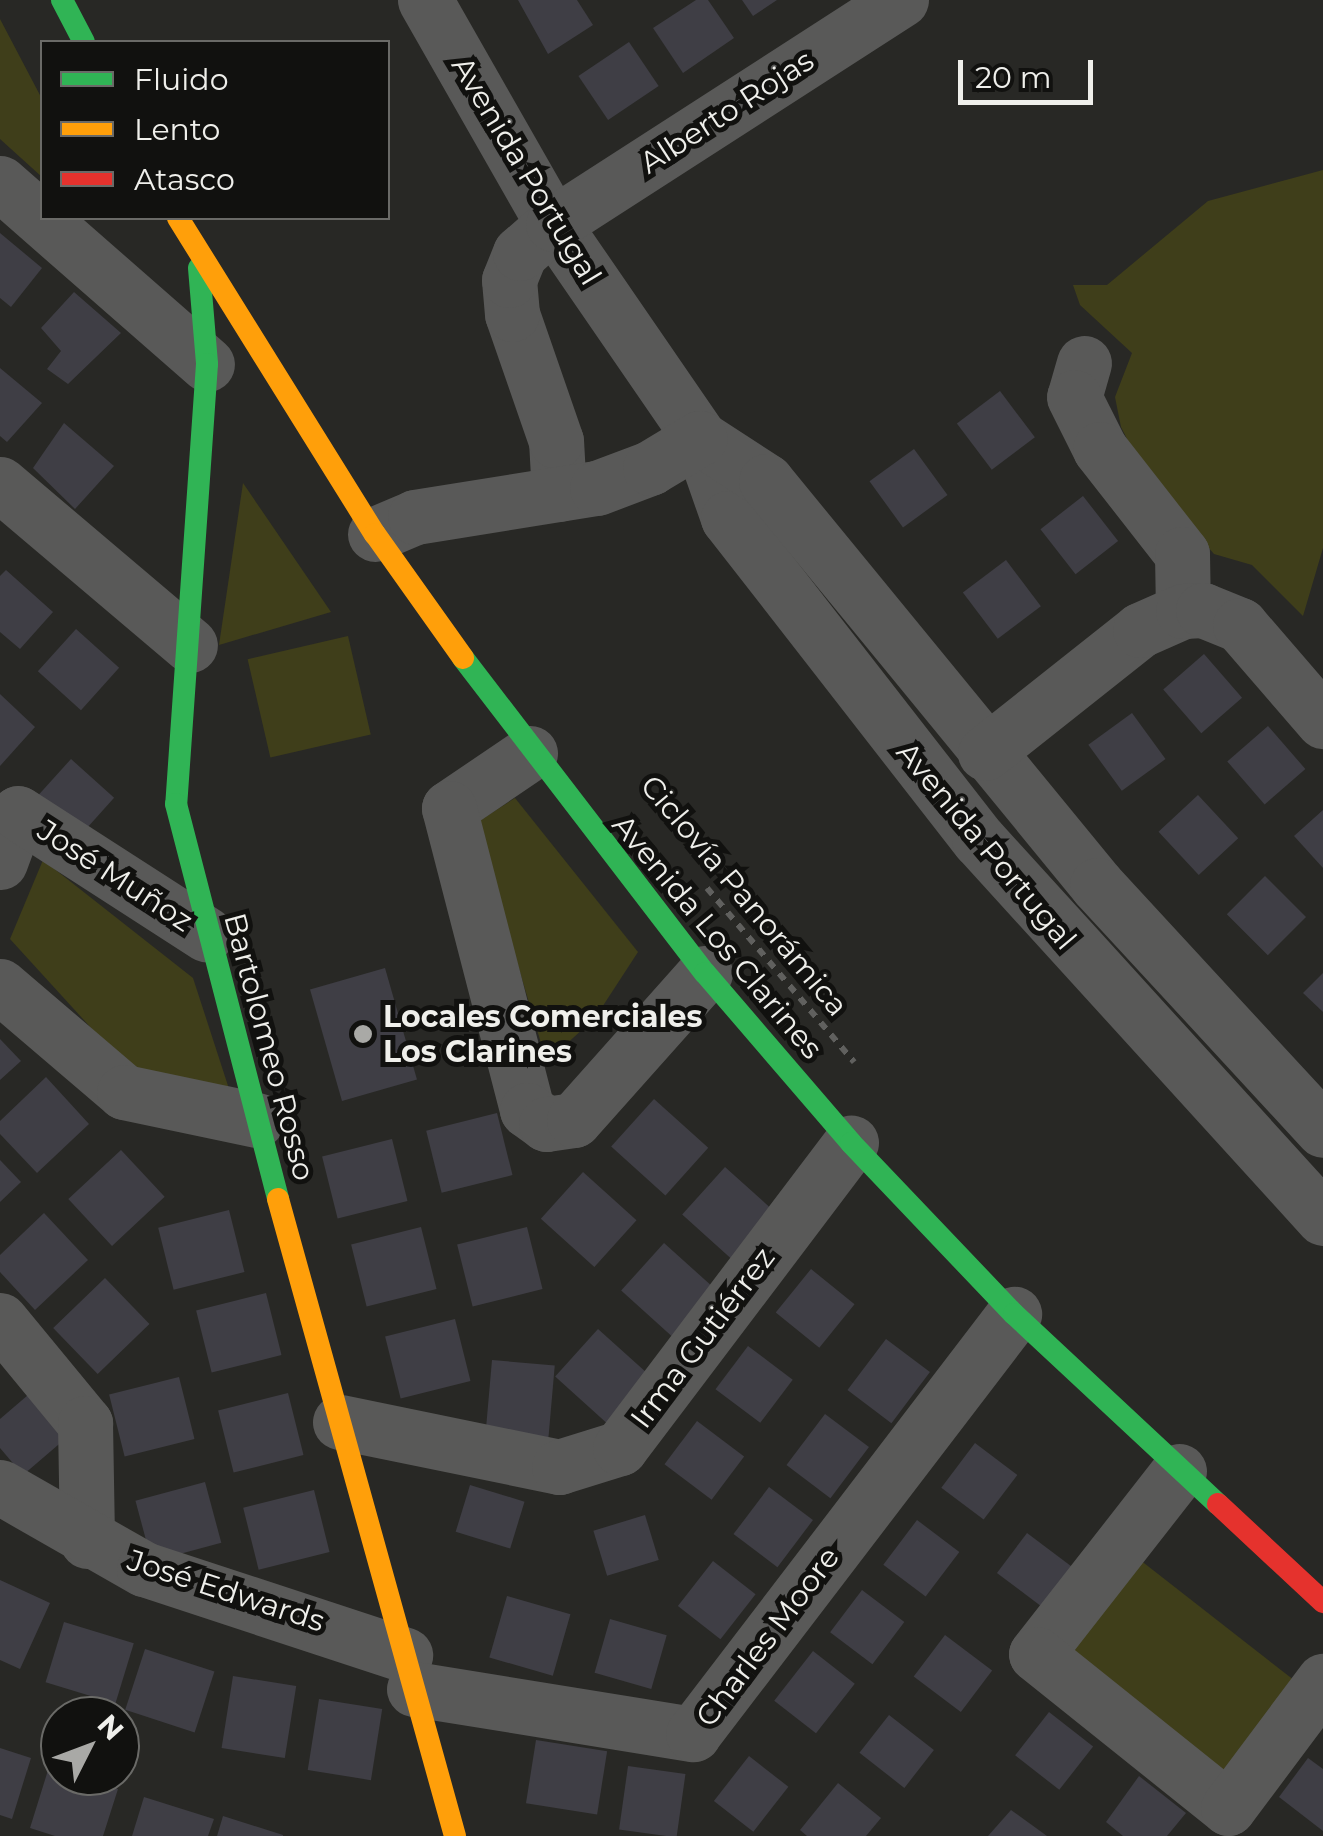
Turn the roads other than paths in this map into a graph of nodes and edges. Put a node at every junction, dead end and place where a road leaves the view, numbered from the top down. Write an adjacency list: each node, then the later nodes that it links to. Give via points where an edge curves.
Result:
1 (62, 0): 4 (street)
2 (424, 0): 9 (street, Avenida Portugal)
3 (901, 0): 9 (street, Alberto Rojas)
4 (83, 40)
5 (0, 184): 6 (street)
6 (40, 219)
7 (42, 220): 12 (street)
8 (179, 220): 10 (street, Avenida Los Clarines)
9 (553, 224): 13 (street, Avenida Portugal); 15 (street, Alberto Rojas, via 520,253 509,280 512,314 556,441)
10 (198, 255): 12 (street, Bartolomeo Rosso); 16 (street, Avenida Los Clarines)
11 (1084, 363): 17 (street, via 1074,398 1100,450 1182,554)
12 (208, 364): 18 (street, Bartolomeo Rosso)
13 (700, 438): 15 (street, via 650,468); 20 (street, Avenida Portugal, via 766,481); 29 (street, Avenida Portugal, via 728,518 889,730 1072,948)
14 (0, 484): 18 (street)
15 (559, 494): 16 (street, via 415,517)
16 (376, 534): 21 (street, Avenida Los Clarines)
17 (1184, 610): 19 (street, via 1204,610 1240,626); 20 (street, via 1140,630)
18 (190, 644): 23 (street, Bartolomeo Rosso, via 176,804)
19 (1323, 721)
20 (986, 752): 27 (street, Avenida Portugal, via 1198,999)
21 (530, 753): 24 (street, Avenida Los Clarines); 24 (street, via 449,808 526,1110 546,1124 574,1120)
22 (0, 862): 23 (street, José Muñoz, via 18,814)
23 (206, 934): 26 (street, Bartolomeo Rosso)
24 (704, 973): 28 (street, Avenida Los Clarines)
25 (0, 986): 26 (street, via 124,1092)
26 (258, 1120): 32 (street, Bartolomeo Rosso)
27 (1323, 1130)
28 (852, 1143): 30 (street, Avenida Los Clarines); 32 (street, Irma Gutiérrez, via 620,1448 559,1467)
29 (1323, 1218)
30 (1014, 1314): 33 (street, Avenida Los Clarines); 37 (street, Charles Moore, via 693,1734)
31 (0, 1320): 35 (street, via 85,1423)
32 (340, 1422): 37 (street, Bartolomeo Rosso)
33 (1179, 1471): 36 (street, Avenida Los Clarines); 38 (street, via 1036,1654 1228,1808)
34 (0, 1487): 35 (street, José Edwards)
35 (87, 1541): 37 (street, José Edwards)
36 (1323, 1602)
37 (409, 1671): 39 (street, Bartolomeo Rosso)
38 (1323, 1681)
39 (454, 1836)

